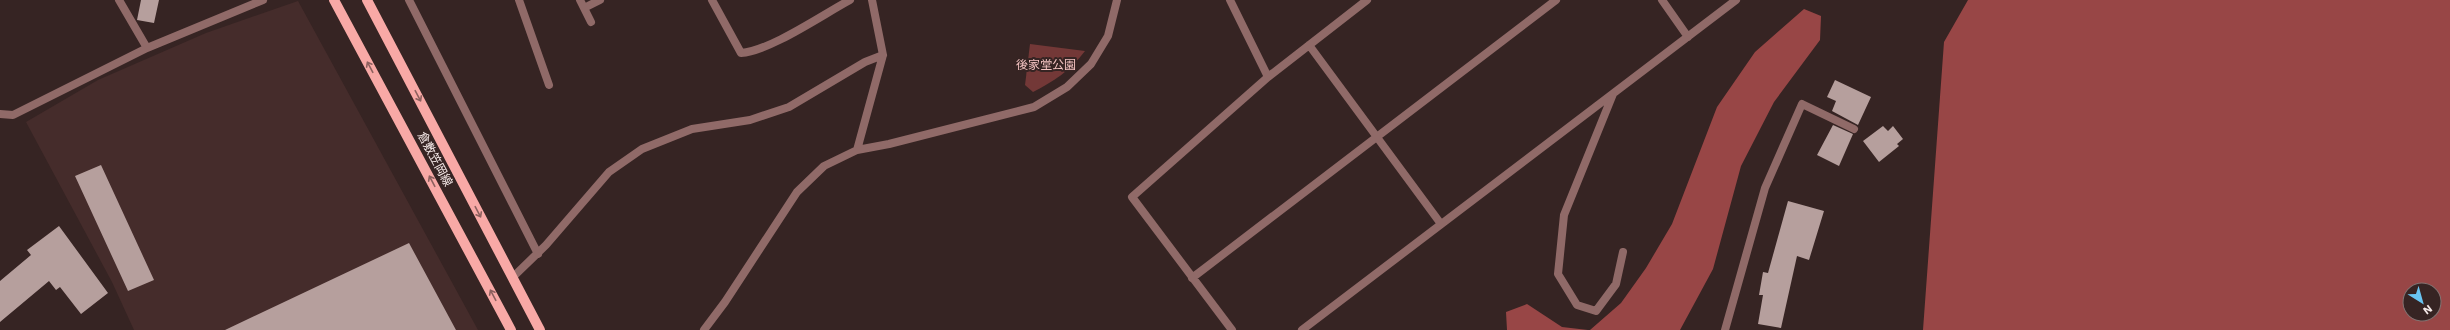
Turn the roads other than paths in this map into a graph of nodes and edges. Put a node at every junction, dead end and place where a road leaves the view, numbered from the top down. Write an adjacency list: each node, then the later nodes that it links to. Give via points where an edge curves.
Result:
1 (119, 0): 21 (street)
2 (263, 0): 21 (street)
3 (334, 0): 35 (main road, 倉敷笠岡線, one-way to 3)
4 (367, 0): 33 (main road, 倉敷笠岡線, one-way to 33)
5 (409, 0): 32 (street)
6 (519, 0): 24 (street)
7 (600, 0): 17 (street)
8 (712, 0): 9 (street, via 741,53 751,52 773,42)
9 (850, 0)
10 (872, 0): 22 (street)
11 (1116, 0): 29 (street, via 1108,36 1091,64 1061,91 1034,106)
12 (1230, 0): 23 (street)
13 (1367, 0): 20 (street)
14 (1556, 0): 28 (street)
15 (1662, 0): 19 (street)
16 (1736, 0): 19 (street)
17 (582, 4): 18 (street)
18 (591, 22)
19 (1688, 37): 25 (street)
20 (1309, 45): 23 (street); 28 (street)
21 (147, 48): 26 (street, via 13,114)
22 (883, 55): 29 (street); 32 (street, via 865,62 789,107 750,120 692,129 642,149 609,172)
23 (1268, 77): 34 (street, via 1132,197)
24 (549, 85)
25 (1613, 93): 30 (street); 31 (street, via 1564,215 1558,274 1577,305 1596,311 1616,284)
26 (0, 114)
27 (1854, 129): 40 (street, via 1802,104 1765,188)
28 (1378, 136): 30 (street); 34 (street)
29 (857, 150): 37 (street, via 824,166 796,192)
30 (1442, 224): 39 (street)
31 (1623, 252)
32 (538, 254): 33 (street)
33 (513, 277): 36 (main road, 倉敷笠岡線)
34 (1192, 278): 38 (street)
35 (512, 330)
36 (540, 330)
37 (704, 330)
38 (1232, 330)
39 (1302, 330)
40 (1725, 330)

